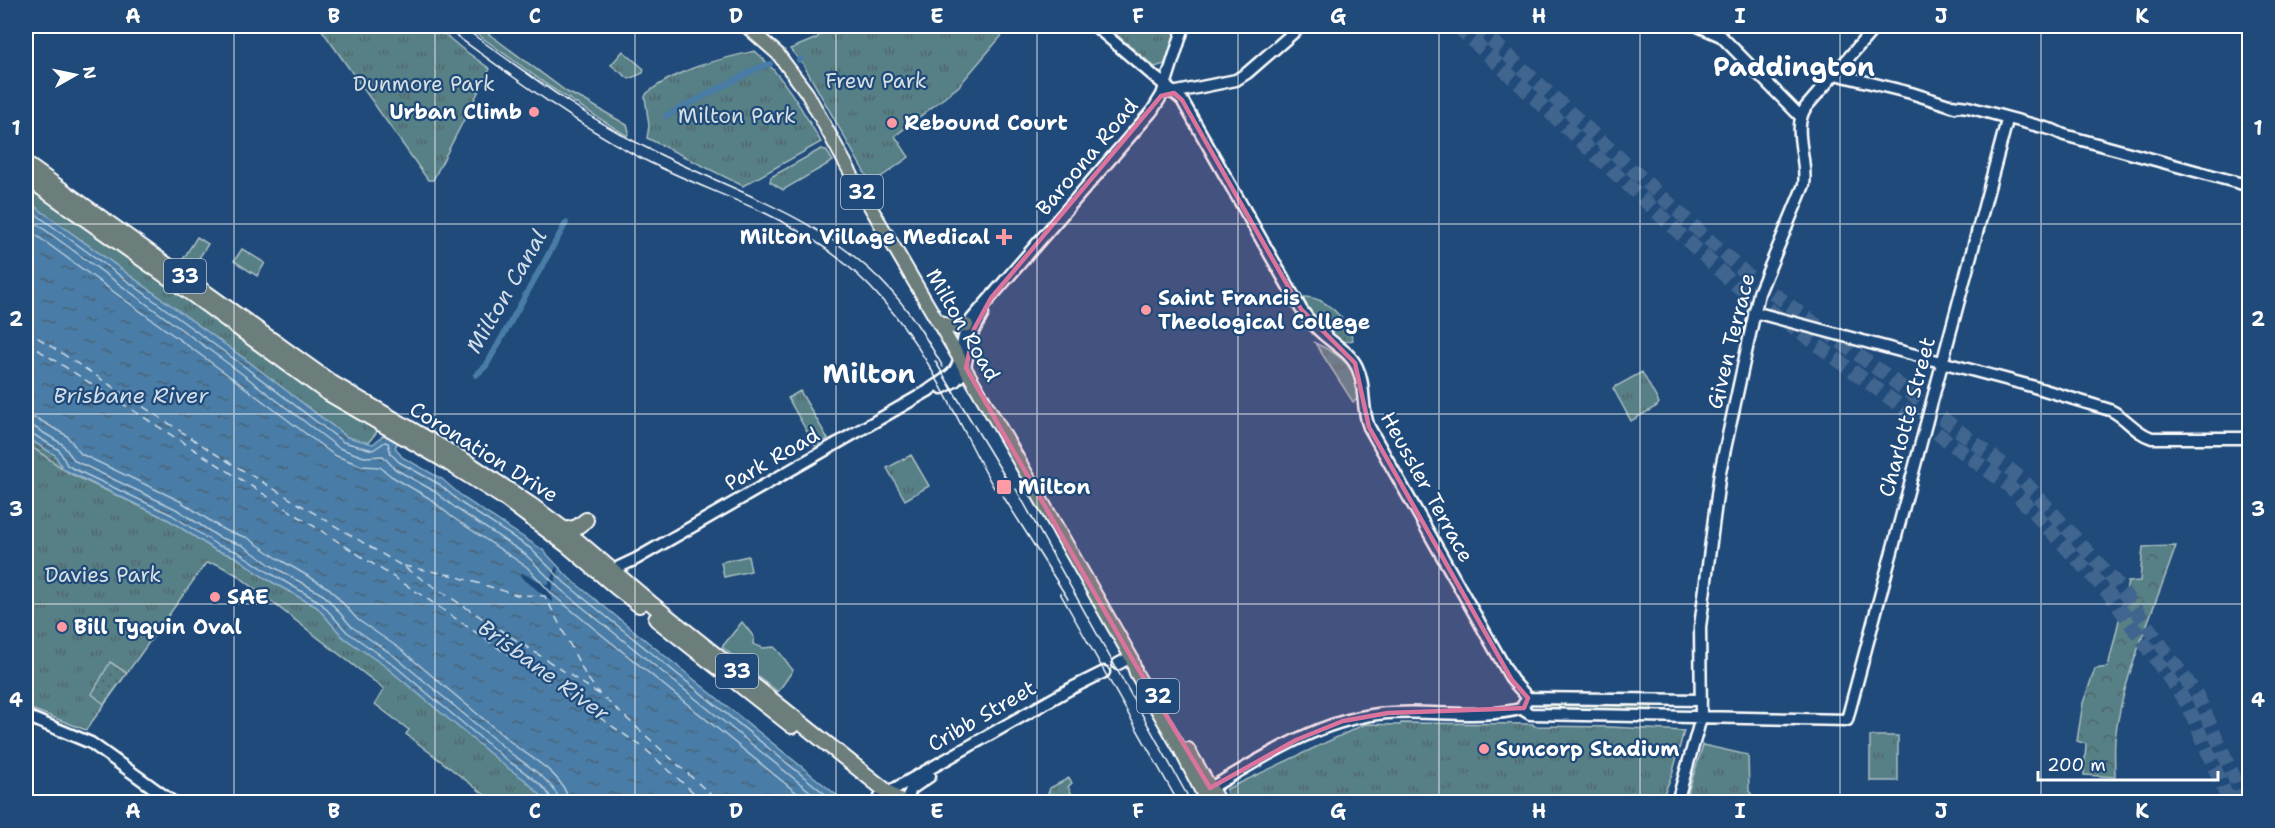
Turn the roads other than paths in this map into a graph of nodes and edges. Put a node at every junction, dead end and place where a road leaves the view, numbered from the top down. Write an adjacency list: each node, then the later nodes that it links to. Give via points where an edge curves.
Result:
1 (746, 26): 18 (main road, Milton Road / 32, via 778,54 802,84)
2 (1095, 26): 8 (street, Heussler Terrace)
3 (1184, 26): 8 (street)
4 (1301, 26): 8 (street, via 1236,80)
5 (1698, 26): 10 (street, via 1721,36)
6 (1876, 26): 7 (street)
7 (1834, 74): 9 (street); 10 (street)
8 (1170, 89): 16 (street, Baroona Road); 36 (street, Heussler Terrace, via 1183,101 1301,309 1355,363 1369,428 1512,680)
9 (1951, 105): 11 (street); 12 (street)
10 (1800, 116): 17 (street, Given Terrace, via 1804,185 1760,288)
11 (2006, 124): 12 (street); 21 (street, Charlotte Street)
12 (2064, 135): 15 (street)
13 (26, 164): 24 (highway, Coronation Drive / 33)
14 (26, 177): 24 (highway, Coronation Drive / 33, via 317,386)
15 (2250, 186)
16 (992, 298): 19 (street, Baroona Road); 22 (street, Baroona Road, via 974,329)
17 (1755, 312): 21 (street); 35 (street, Given Terrace, via 1716,495 1700,627)
18 (938, 321): 19 (main road, via 956,328); 20 (main road, Milton Road / 32)
19 (967, 325): 20 (street, Baroona Road)
20 (959, 357): 22 (main road, Milton Road / 32); 23 (street, Park Road, via 953,373)
21 (1942, 362): 26 (street, via 2104,408 2117,413 2140,433 2157,438); 40 (street, Charlotte Street, via 1847,720)
22 (966, 368): 23 (street, Park Road, via 955,381); 30 (main road, Milton Road / 32)
23 (928, 392): 29 (street, Park Road, via 636,559)
24 (392, 425): 25 (highway, Coronation Drive / 33)
25 (414, 437): 28 (highway, Coronation Drive / 33, via 504,486); 29 (highway, Coronation Drive / 33)
26 (2250, 438)
27 (586, 520): 28 (highway)
28 (565, 530): 29 (highway, Coronation Drive / 33)
29 (624, 584): 43 (highway, Coronation Drive / 33)
30 (1131, 657): 31 (street); 42 (main road, Milton Road / 32, via 1144,672)
31 (1118, 664)
32 (1104, 672): 41 (street, Cribb Street)
33 (1651, 699): 34 (street); 36 (street, via 1568,697); 38 (street, via 1655,708)
34 (1666, 699): 35 (street); 39 (street, via 1661,709)
35 (1701, 700): 40 (street, Given Terrace)
36 (1530, 702): 38 (street, via 1540,707 1536,713); 42 (street, via 1493,713 1388,713 1343,721 1306,735)
37 (26, 716): 44 (street, via 83,738)
38 (1650, 717): 39 (street)
39 (1665, 718): 40 (street)
40 (1701, 718): 48 (street, Given Terrace)
41 (956, 754): 43 (street, Cribb Street); 46 (street, via 911,789)
42 (1206, 794): 47 (main road, Milton Road / 32)
43 (885, 797): 45 (highway, Coronation Drive / 33)
44 (173, 802)
45 (900, 802)
46 (906, 802)
47 (1219, 802)
48 (1677, 802)

